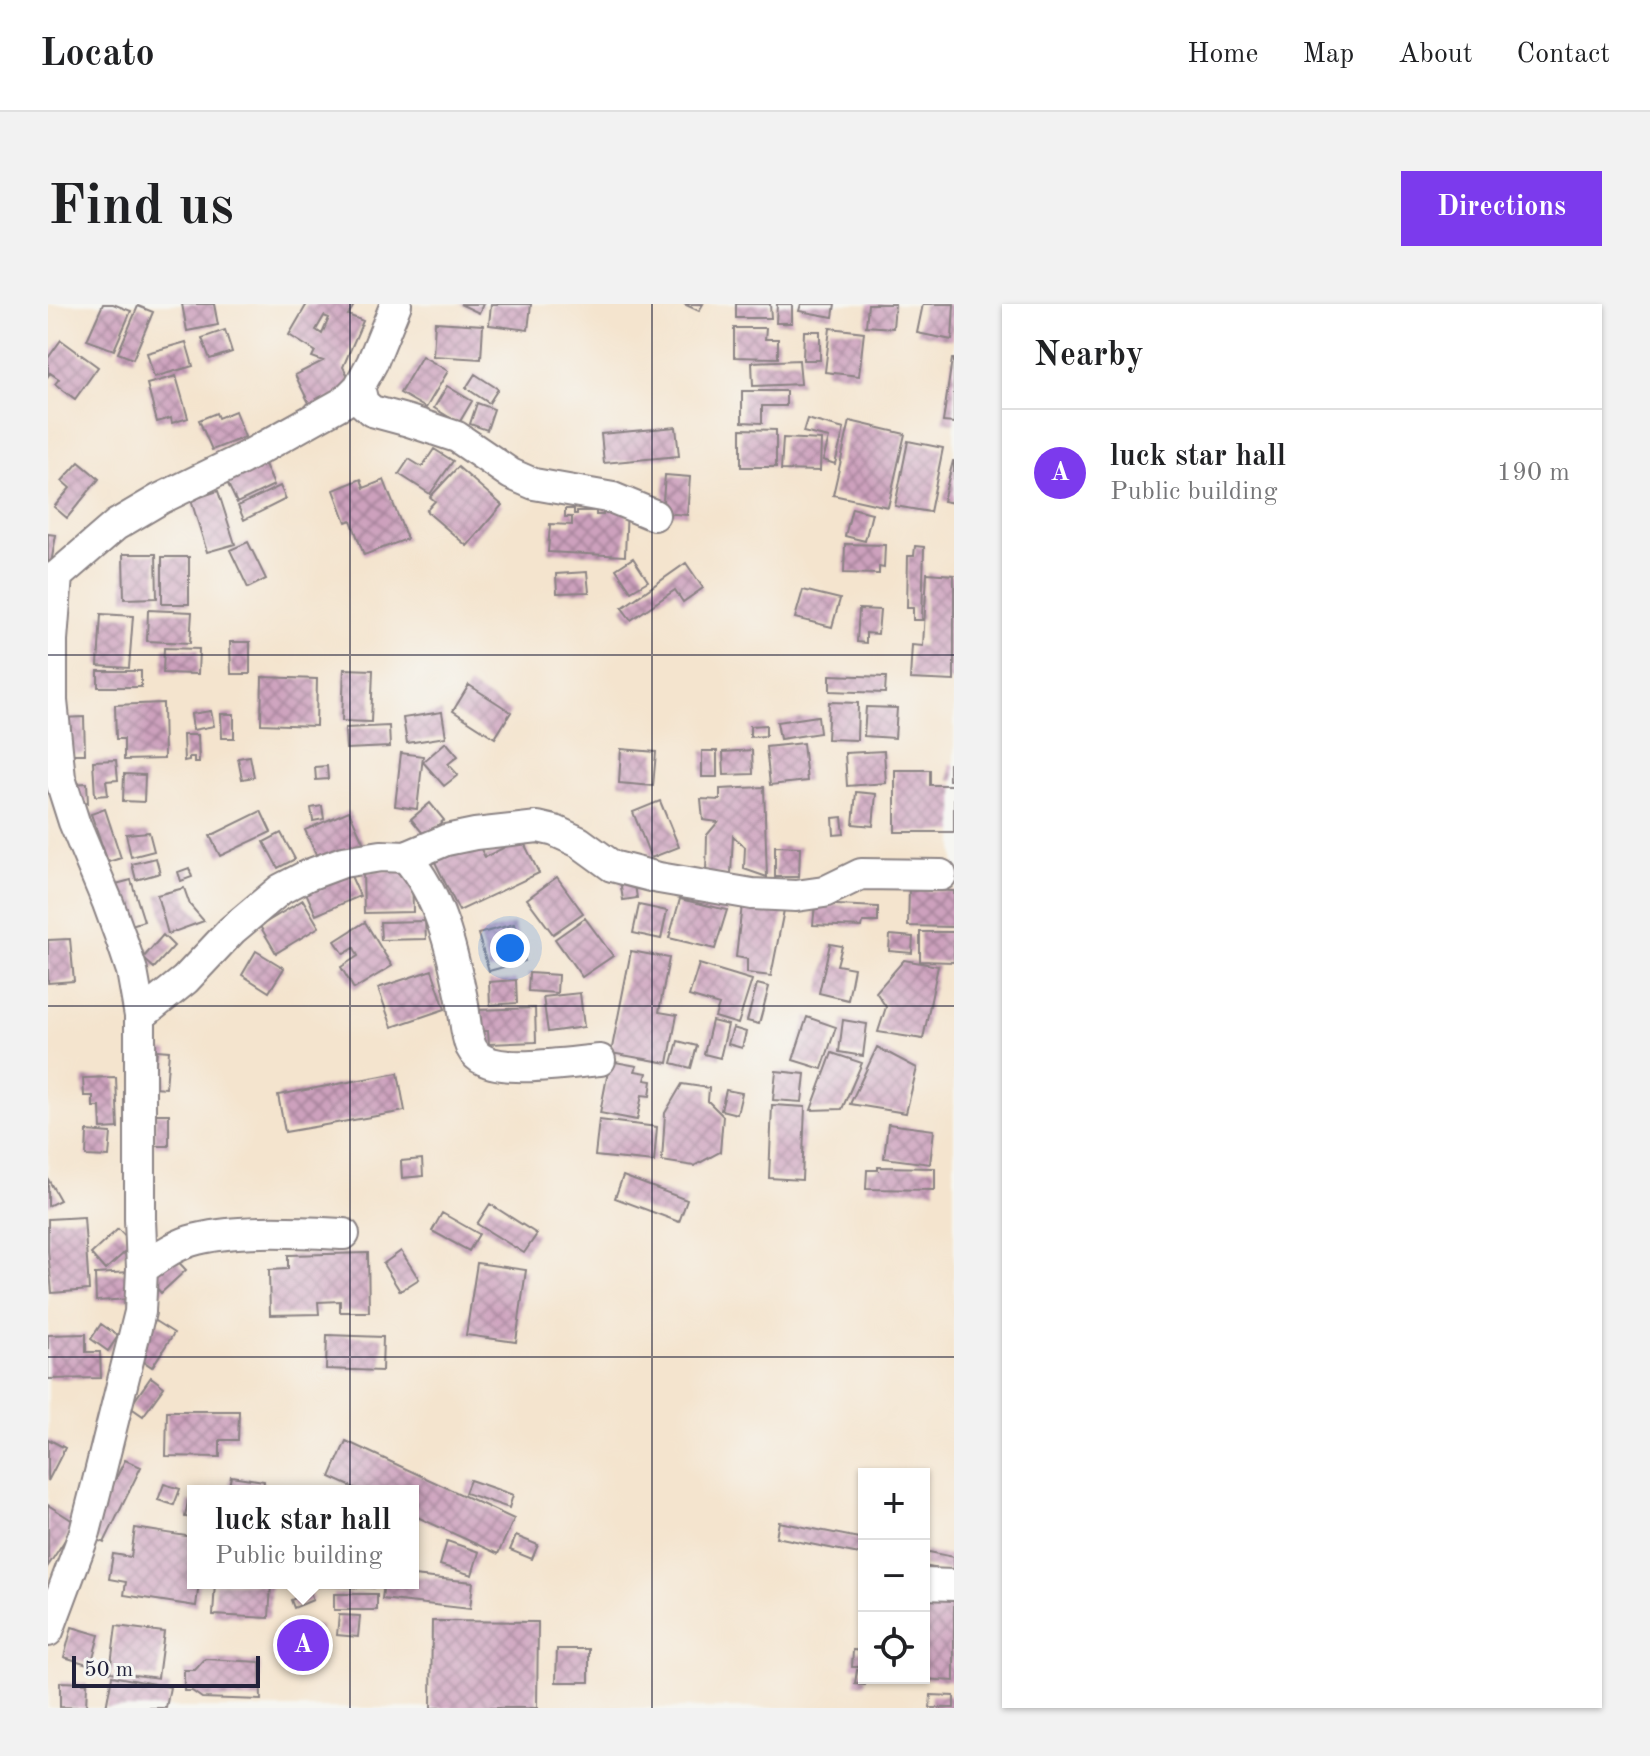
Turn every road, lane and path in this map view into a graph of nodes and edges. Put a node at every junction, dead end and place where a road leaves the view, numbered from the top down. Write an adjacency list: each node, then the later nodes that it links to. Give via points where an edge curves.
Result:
1 (396, 304): 2 (street)
2 (359, 387): 3 (street, via 363,403 372,411 457,437 534,484 613,498); 4 (street, via 344,402 116,525)
3 (654, 515)
4 (53, 578): 5 (street)
5 (54, 780): 8 (street, via 122,941)
6 (406, 857): 7 (street, via 446,840 538,827 567,836 612,866 752,894 824,892 861,874); 8 (street, via 343,862 281,889); 9 (street, via 439,912 477,1055 513,1066)
7 (941, 875)
8 (140, 1016): 11 (street)
9 (600, 1060)
10 (344, 1234): 11 (street, via 191,1241)
11 (142, 1269): 14 (street, via 140,1312 85,1532)
12 (930, 1584): 13 (street)
13 (954, 1585)
14 (48, 1631)

